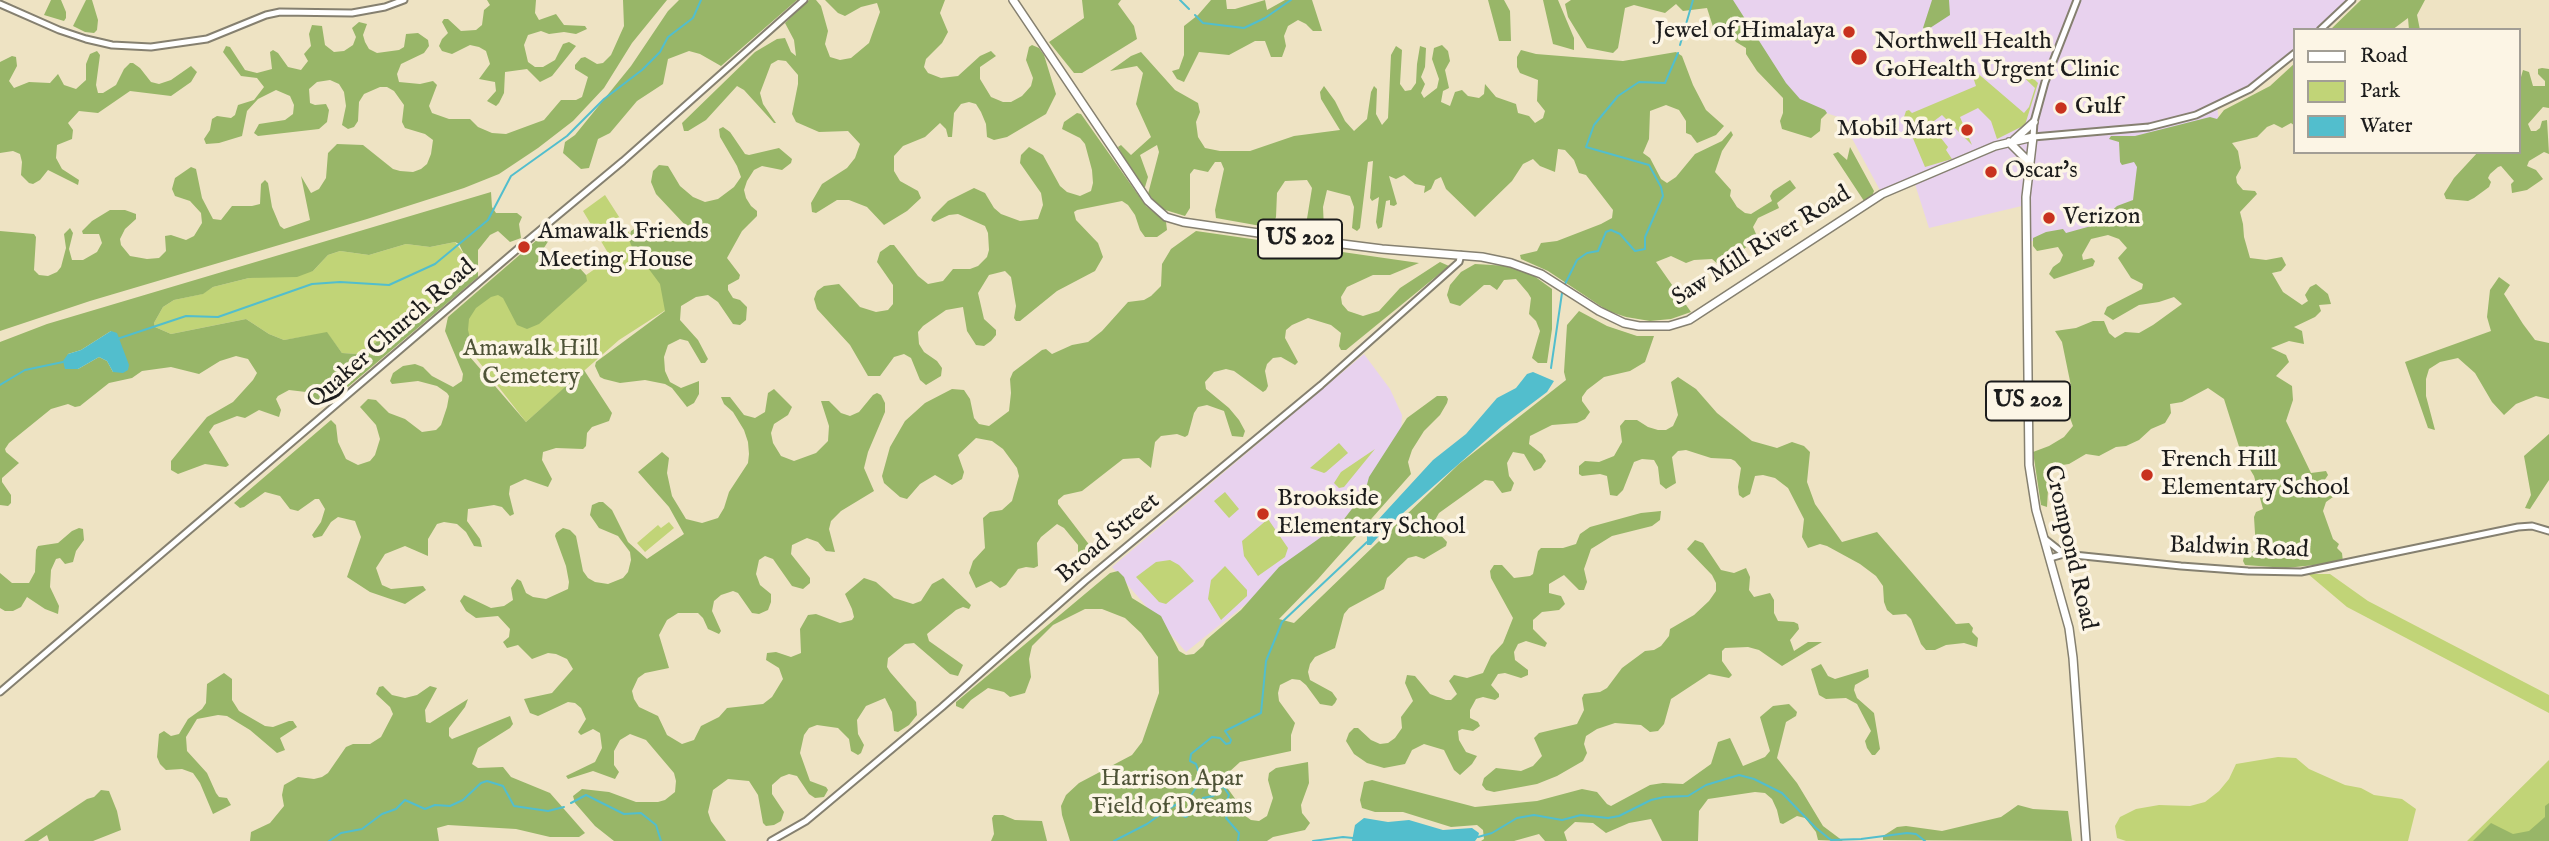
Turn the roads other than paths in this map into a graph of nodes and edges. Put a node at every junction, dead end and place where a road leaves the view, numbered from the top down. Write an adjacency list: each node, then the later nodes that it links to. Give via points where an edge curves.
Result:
1 (404, 0): 6 (street, via 352,13 280,12 207,39 151,47 86,39)
2 (804, 0): 18 (street, Quaker Church Road, via 623,161)
3 (1013, 0): 13 (highway, Saw Mill River Road / US 202, via 1148,201 1166,217 1279,236)
4 (2077, 0): 9 (street)
5 (2352, 0): 7 (street)
6 (0, 4)
7 (2322, 28)
8 (2294, 54): 10 (street, Saw Mill River Road, via 2250,89 2196,115 2149,127)
9 (2034, 122): 10 (street); 11 (highway)
10 (2033, 137): 11 (highway, Saw Mill River Road / US 202); 12 (highway, Crompond Road / US 202)
11 (2011, 141): 12 (highway); 13 (highway, Saw Mill River Road / US 202, via 1882,194 1715,305 1670,326 1625,323 1530,269)
12 (2029, 167): 15 (highway, Crompond Road / US 202, via 2029,465)
13 (1461, 255): 19 (street, Broad Street, via 1460,262 1321,385 824,806)
14 (2549, 531): 16 (street, Baldwin Road, via 2518,527 2301,572)
15 (2045, 539): 16 (street); 17 (highway, Crompond Road / US 202)
16 (2064, 554): 17 (street, Baldwin Road)
17 (2050, 558): 20 (highway, Crompond Road / US 202, via 2073,658)
18 (0, 692)
19 (771, 841)
20 (2086, 841)

